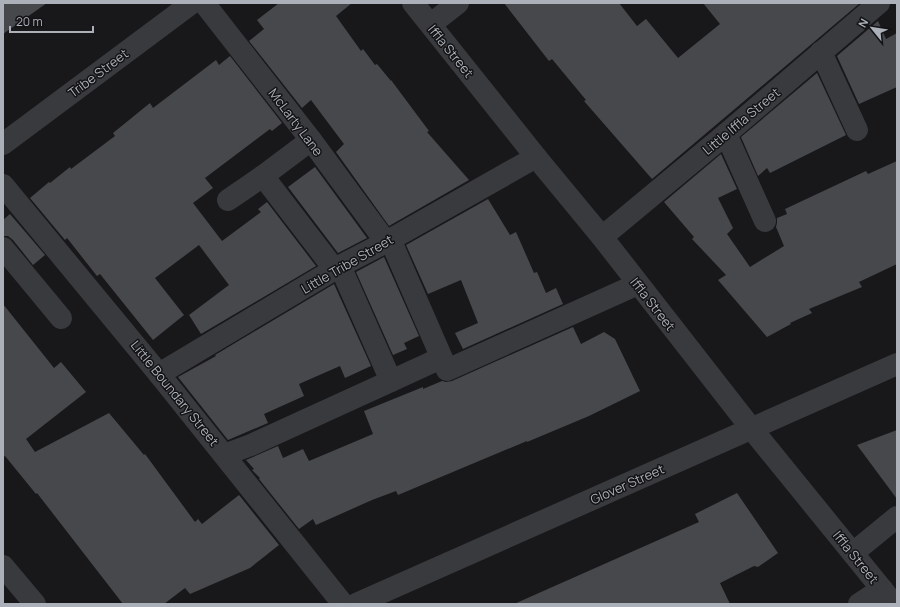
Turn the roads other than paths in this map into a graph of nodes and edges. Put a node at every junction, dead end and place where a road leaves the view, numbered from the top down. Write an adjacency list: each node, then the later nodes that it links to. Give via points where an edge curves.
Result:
1 (192, 3): 11 (street, Tribe Street)
2 (204, 3): 10 (street, McLarty Lane)
3 (413, 3): 6 (street, Iffla Street)
4 (458, 3): 6 (street)
5 (879, 3): 7 (street, Little Iffla Street)
6 (430, 24): 12 (street, Iffla Street)
7 (821, 52): 8 (street); 9 (street, Little Iffla Street)
8 (857, 130)
9 (726, 134): 16 (street); 17 (street, Little Iffla Street)
10 (311, 140): 13 (street); 18 (street, McLarty Lane)
11 (3, 144)
12 (536, 157): 17 (street, Iffla Street); 18 (street, Little Tribe Street)
13 (263, 176): 15 (street); 20 (street)
14 (3, 185): 25 (street, Little Boundary Street)
15 (228, 200)
16 (765, 221)
17 (602, 237): 21 (street, Iffla Street)
18 (388, 240): 20 (street, Little Tribe Street); 23 (street, McLarty Lane)
19 (3, 248): 22 (street)
20 (337, 268): 25 (street, Little Tribe Street); 26 (street)
21 (638, 284): 23 (street, via 447,370); 27 (street, Iffla Street)
22 (61, 318)
23 (441, 358): 26 (street)
24 (897, 364): 27 (street, Glover Street)
25 (159, 374): 28 (street, Little Boundary Street)
26 (391, 381): 28 (street)
27 (751, 428): 30 (street, Iffla Street); 35 (street, Glover Street)
28 (224, 455): 34 (street, Little Boundary Street)
29 (897, 517): 30 (street)
30 (853, 553): 32 (street, Iffla Street)
31 (3, 566): 33 (street)
32 (888, 596): 36 (street)
33 (35, 604)
34 (343, 604)
35 (356, 604)
36 (858, 604)

